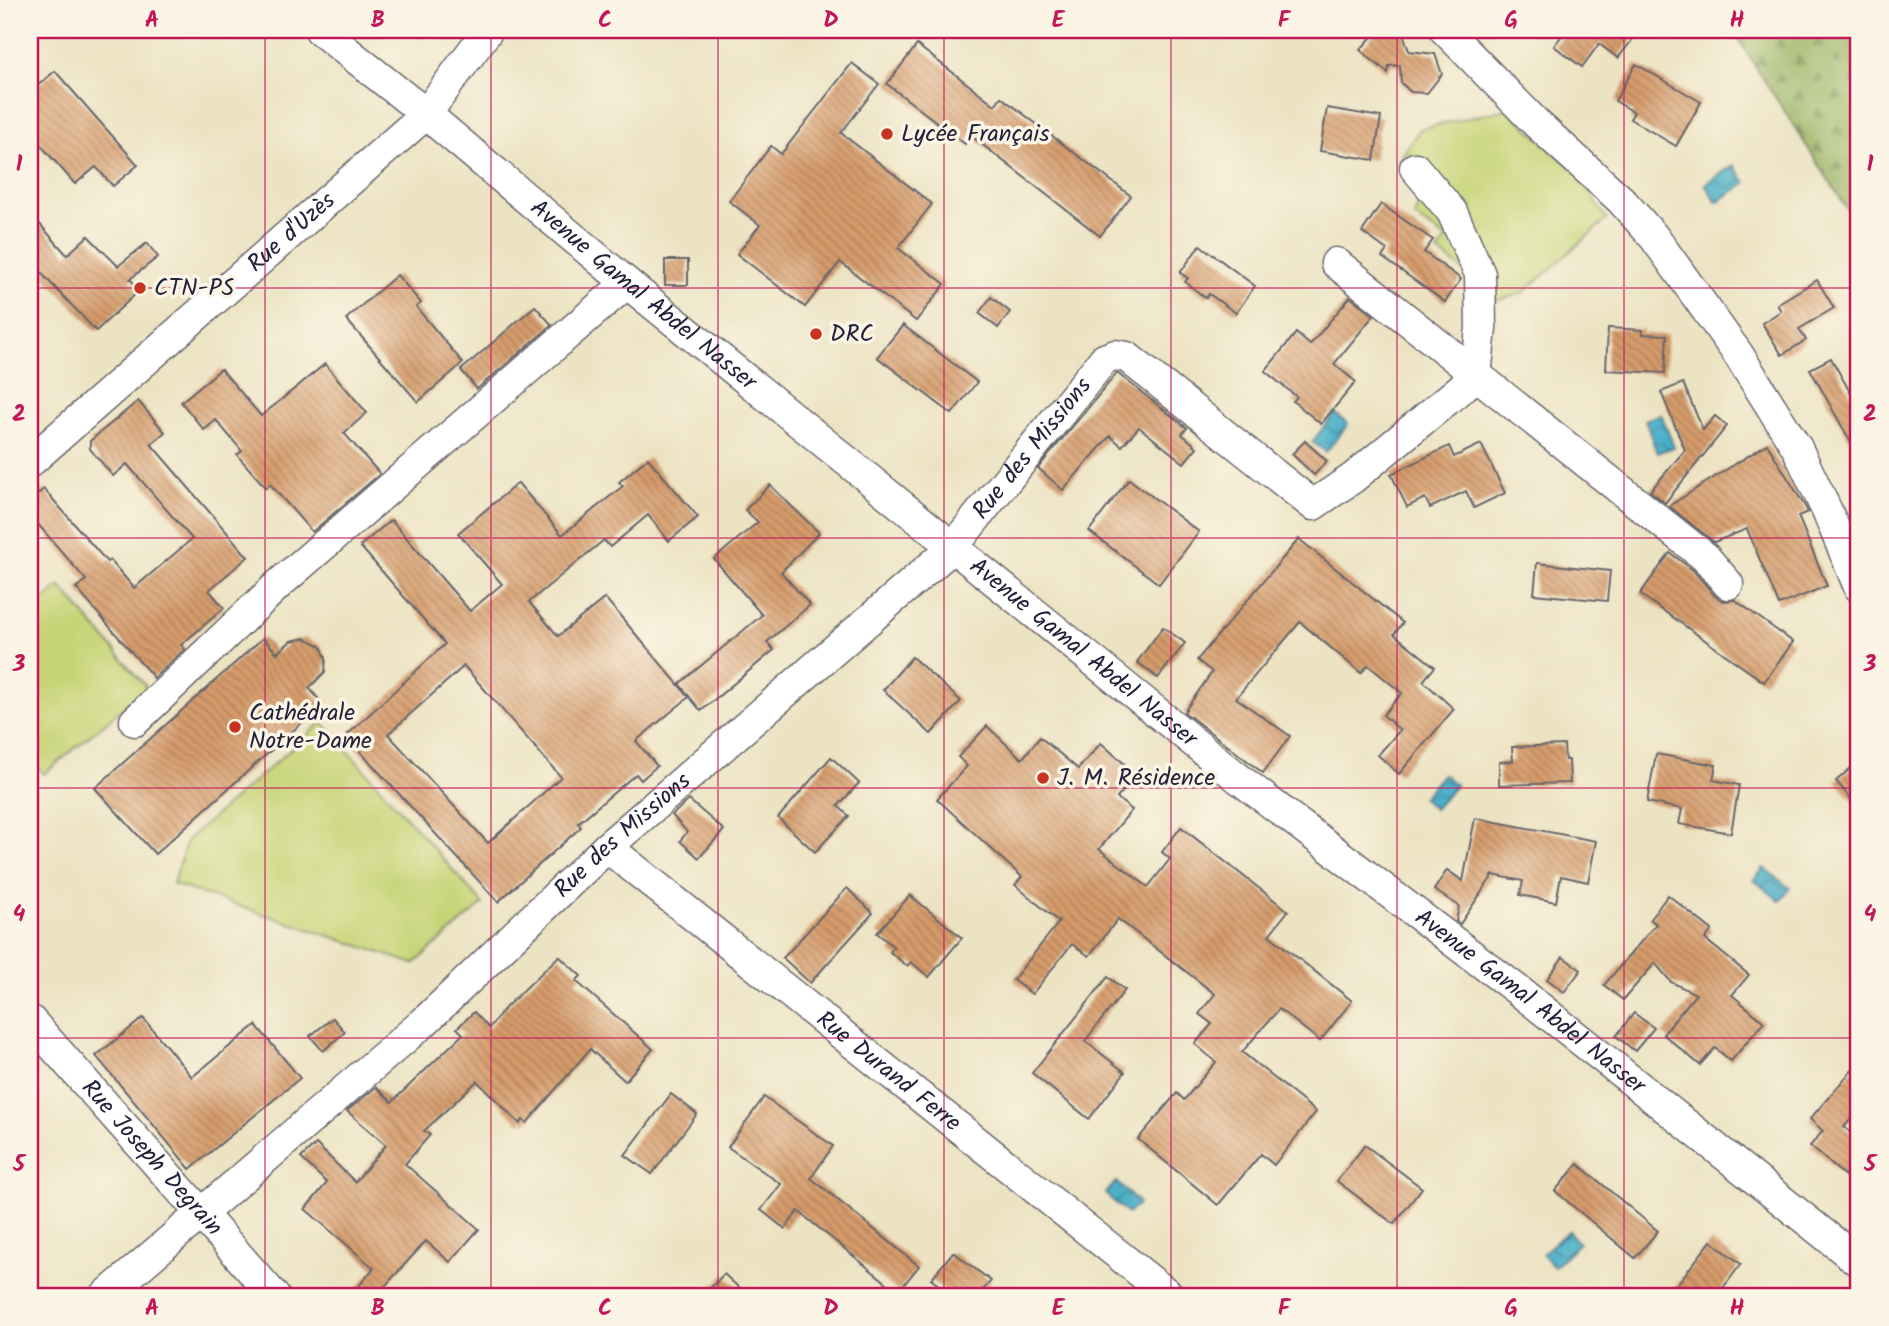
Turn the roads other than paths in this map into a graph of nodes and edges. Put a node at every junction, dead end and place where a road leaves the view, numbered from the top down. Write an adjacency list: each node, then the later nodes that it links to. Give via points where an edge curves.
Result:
1 (320, 30): 4 (street, Avenue Gamal Abdel Nasser)
2 (488, 30): 4 (street, Rue d'Uzès)
3 (1445, 30): 12 (street, via 1654,237 1738,354 1797,448)
4 (426, 114): 7 (street, Avenue Gamal Abdel Nasser); 9 (street, Rue d'Uzès)
5 (1415, 168): 8 (street, via 1452,212 1480,274)
6 (1336, 263): 8 (street)
7 (626, 283): 10 (street, Avenue Gamal Abdel Nasser); 13 (street, via 281,583)
8 (1476, 376): 10 (street, Rue des Missions, via 1353,478 1313,505 1127,357 1115,355 1104,359); 11 (street, via 1705,557)
9 (30, 462)
10 (953, 548): 14 (street, Rue des Missions); 17 (street, Avenue Gamal Abdel Nasser, via 1227,769 1524,995)
11 (1728, 584)
12 (1859, 587)
13 (135, 720)
14 (607, 847): 16 (street, Rue des Missions, via 424,1022); 20 (street, Rue Durand Ferre)
15 (30, 1020): 16 (street, Rue Joseph Degrain)
16 (201, 1215): 18 (street, Rue des Missions); 19 (street, Rue Joseph Degrain)
17 (1859, 1262)
18 (105, 1296)
19 (274, 1296)
20 (1170, 1296)

